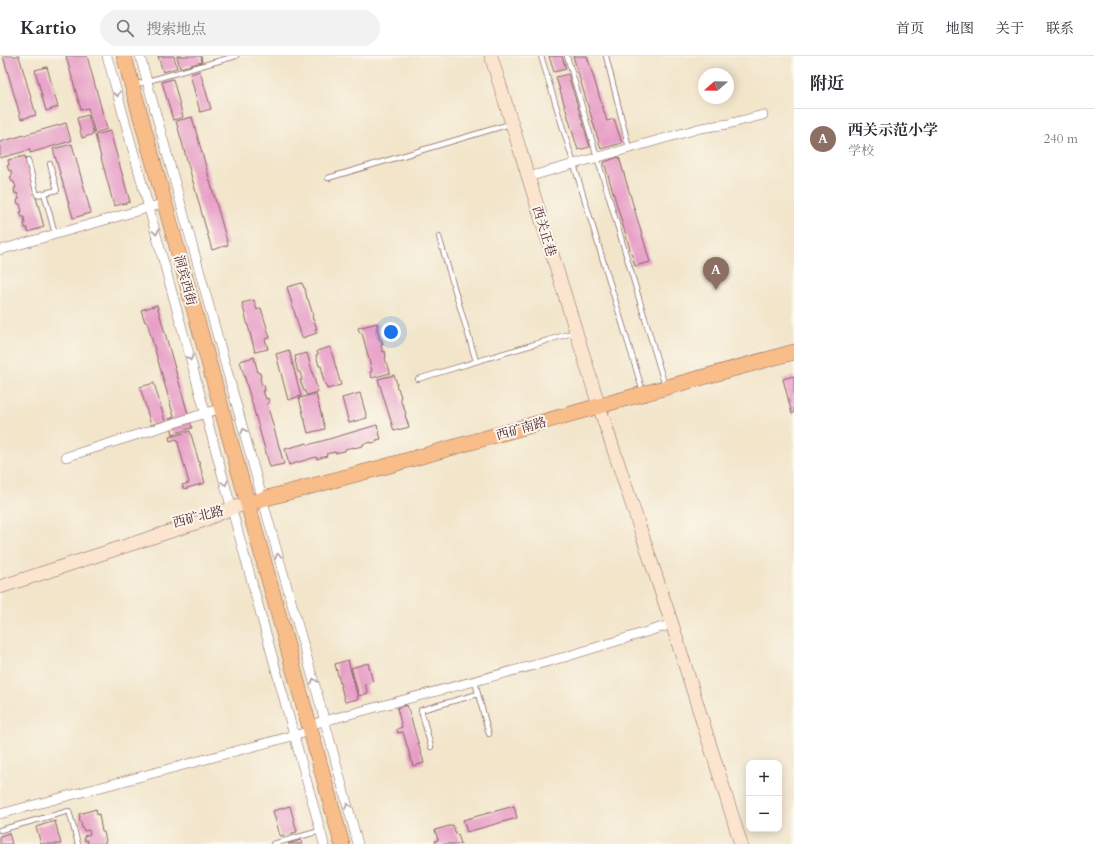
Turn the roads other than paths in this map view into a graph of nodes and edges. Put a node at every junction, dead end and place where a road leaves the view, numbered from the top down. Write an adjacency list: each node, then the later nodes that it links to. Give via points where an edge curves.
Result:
1 (107, 56): 22 (street, one-way to 22)
2 (124, 56): 10 (main road, 洞宾西街)
3 (140, 56): 9 (street)
4 (236, 56): 9 (lane)
5 (491, 56): 12 (street, 西关正巷)
6 (542, 56): 17 (lane)
7 (567, 56): 14 (lane)
8 (606, 56): 13 (lane)
9 (147, 82): 10 (lane); 36 (street, one-way to 9)
10 (132, 86): 21 (main road, 洞宾西街)
11 (763, 115): 13 (street, via 701,128)
12 (512, 124): 18 (street, 西关正巷); 19 (lane)
13 (629, 148): 14 (street)
14 (597, 157): 17 (street); 30 (lane)
15 (28, 160): 20 (lane, via 37,195)
16 (50, 164): 20 (lane, via 57,190)
17 (574, 164): 18 (street); 31 (lane)
18 (528, 177): 26 (street, 西关正巷)
19 (328, 178)
20 (44, 193): 23 (lane)
21 (165, 203): 22 (street); 33 (main road, 洞宾西街)
22 (149, 208): 23 (street); 34 (street, one-way to 34)
23 (55, 234): 25 (street)
24 (439, 237): 28 (lane)
25 (0, 250)
26 (576, 332): 28 (lane); 32 (street, 西关正巷)
27 (794, 352): 30 (main road, 西矿南路)
28 (476, 362): 29 (lane)
29 (418, 379)
30 (666, 388): 31 (main road, 西矿南路)
31 (644, 394): 32 (main road, 西矿南路)
32 (599, 406): 36 (main road, 西矿南路); 41 (street, 西关正巷)
33 (222, 408): 34 (street); 37 (main road, 洞宾西街)
34 (206, 413): 35 (street); 38 (street, one-way to 38)
35 (66, 457)
36 (262, 499): 37 (main road, 西矿南路); 44 (street, one-way to 36)
37 (248, 503): 38 (street); 45 (main road, 洞宾西街)
38 (232, 508): 39 (street, 西矿北路, via 199,514); 40 (street, 西矿北路, via 202,522); 47 (street)
39 (0, 578)
40 (0, 587)
41 (672, 624): 42 (street); 57 (street, 西关正巷)
42 (475, 681): 43 (lane); 44 (street)
43 (478, 694): 46 (lane); 48 (lane, via 421,710)
44 (325, 721): 45 (street); 56 (street, one-way to 44)
45 (310, 728): 47 (street); 55 (main road, 洞宾西街)
46 (489, 734)
47 (294, 735): 49 (street); 51 (street)
48 (431, 747)
49 (0, 814)
50 (0, 830): 52 (lane, via 69,810)
51 (320, 830): 53 (lane); 54 (street)
52 (78, 844)
53 (273, 844)
54 (324, 844)
55 (342, 844)
56 (358, 844)
57 (741, 844)

